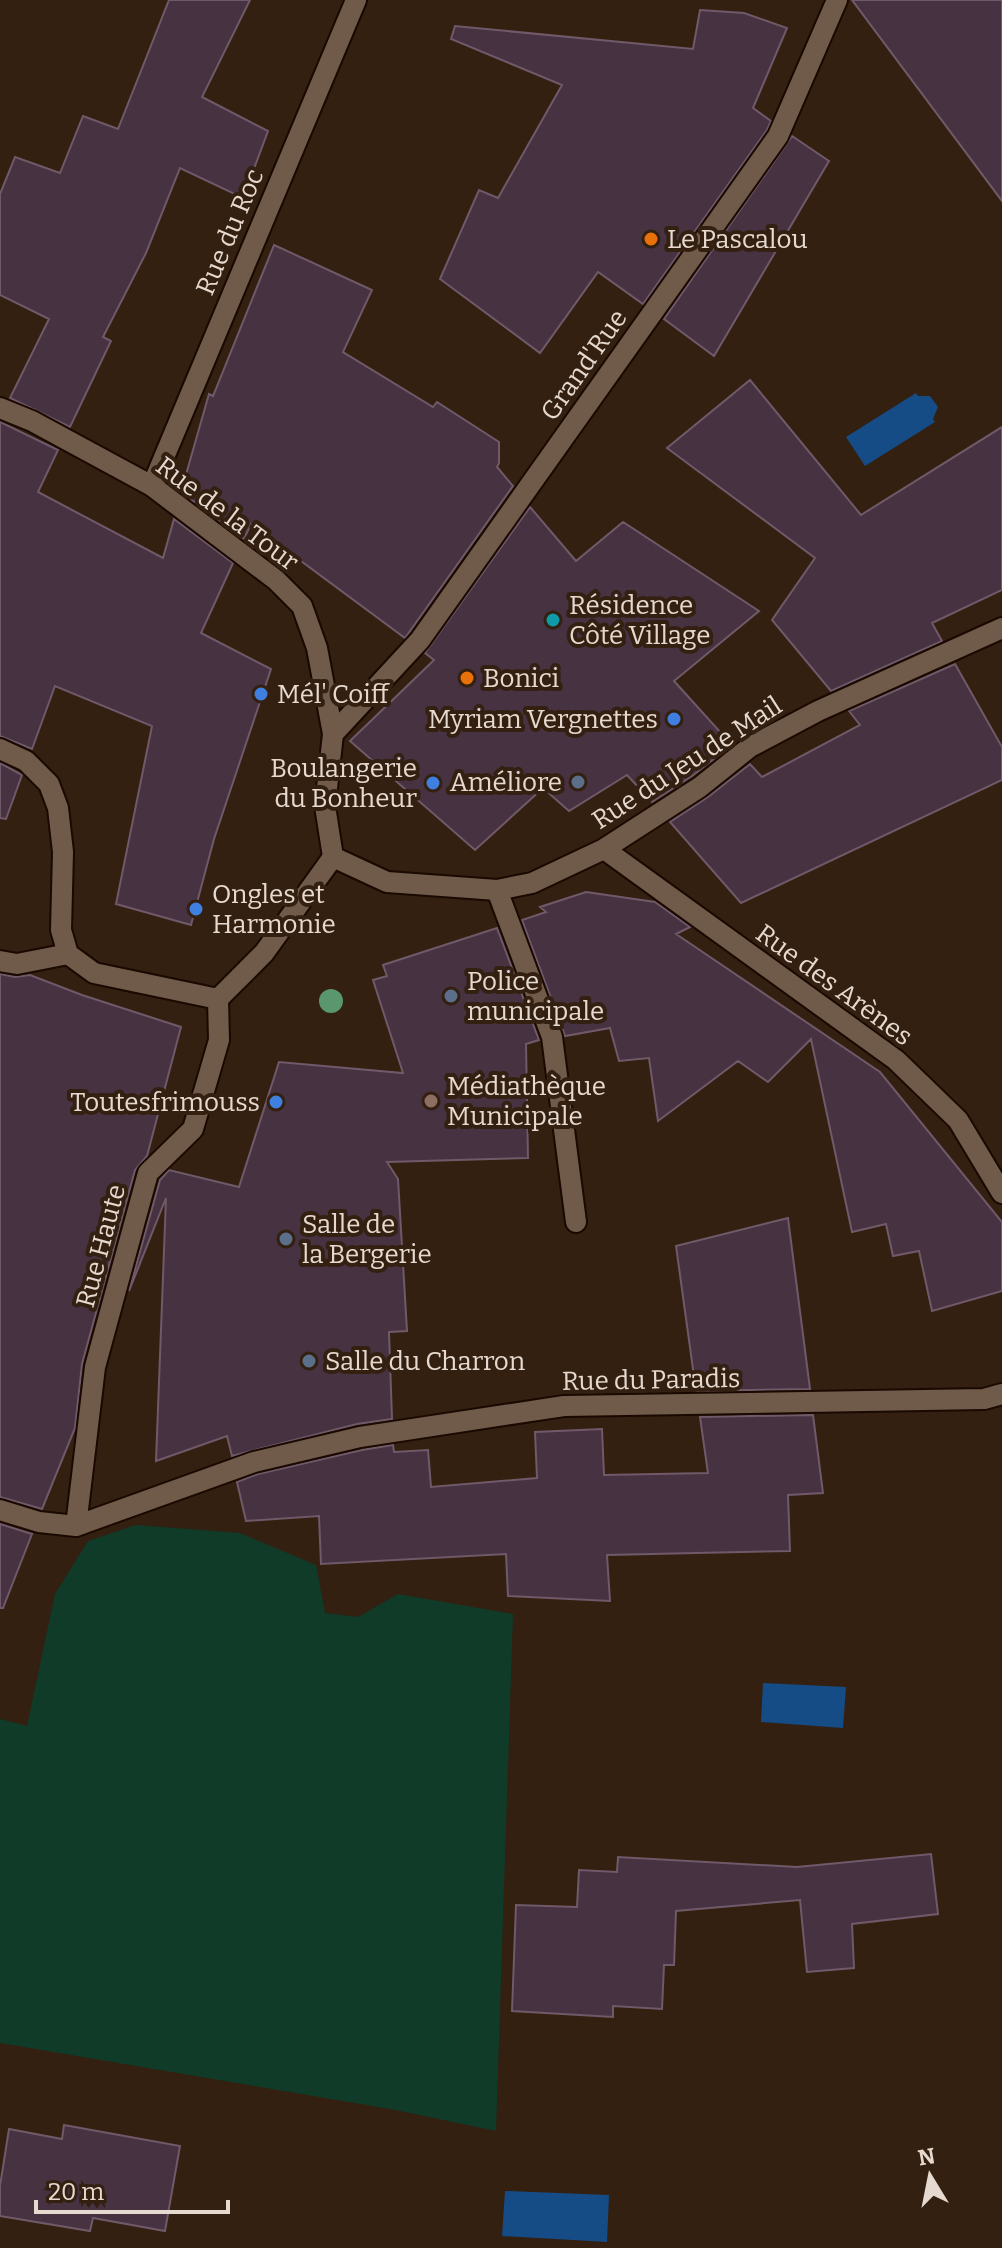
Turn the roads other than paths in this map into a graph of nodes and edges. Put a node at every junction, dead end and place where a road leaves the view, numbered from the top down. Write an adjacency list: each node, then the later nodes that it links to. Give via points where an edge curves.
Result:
1 (356, 0): 4 (street, Rue du Roc)
2 (837, 0): 6 (street, Grand'Rue, via 778,136 420,640)
3 (0, 408): 4 (street, Rue de la Tour)
4 (152, 486): 6 (street, Rue de la Tour, via 276,580 302,606 317,648)
5 (1002, 628): 8 (street, Rue du Jeu de Mail, via 750,747 700,787)
6 (333, 734): 9 (street, Rue de la Tour, via 325,806)
7 (0, 749): 11 (street, via 26,761 49,784 58,808 61,930)
8 (604, 849): 10 (street, Rue du Jeu de Mail, via 532,883); 14 (street, Rue des Arènes, via 896,1060 958,1120)
9 (333, 857): 10 (street, Rue du Jeu de Mail, via 387,882); 13 (street, via 264,953)
10 (497, 890): 15 (street, via 552,1037)
11 (68, 954): 12 (street, via 17,964); 13 (street, via 94,973)
12 (0, 961)
13 (218, 999): 18 (street, Rue Haute, via 219,1040 193,1129 148,1173 95,1367)
14 (1002, 1193)
15 (576, 1222)
16 (1002, 1394): 18 (street, Rue du Paradis, via 984,1399 564,1406 360,1437 254,1462)
17 (0, 1510): 18 (street)
18 (76, 1526)

